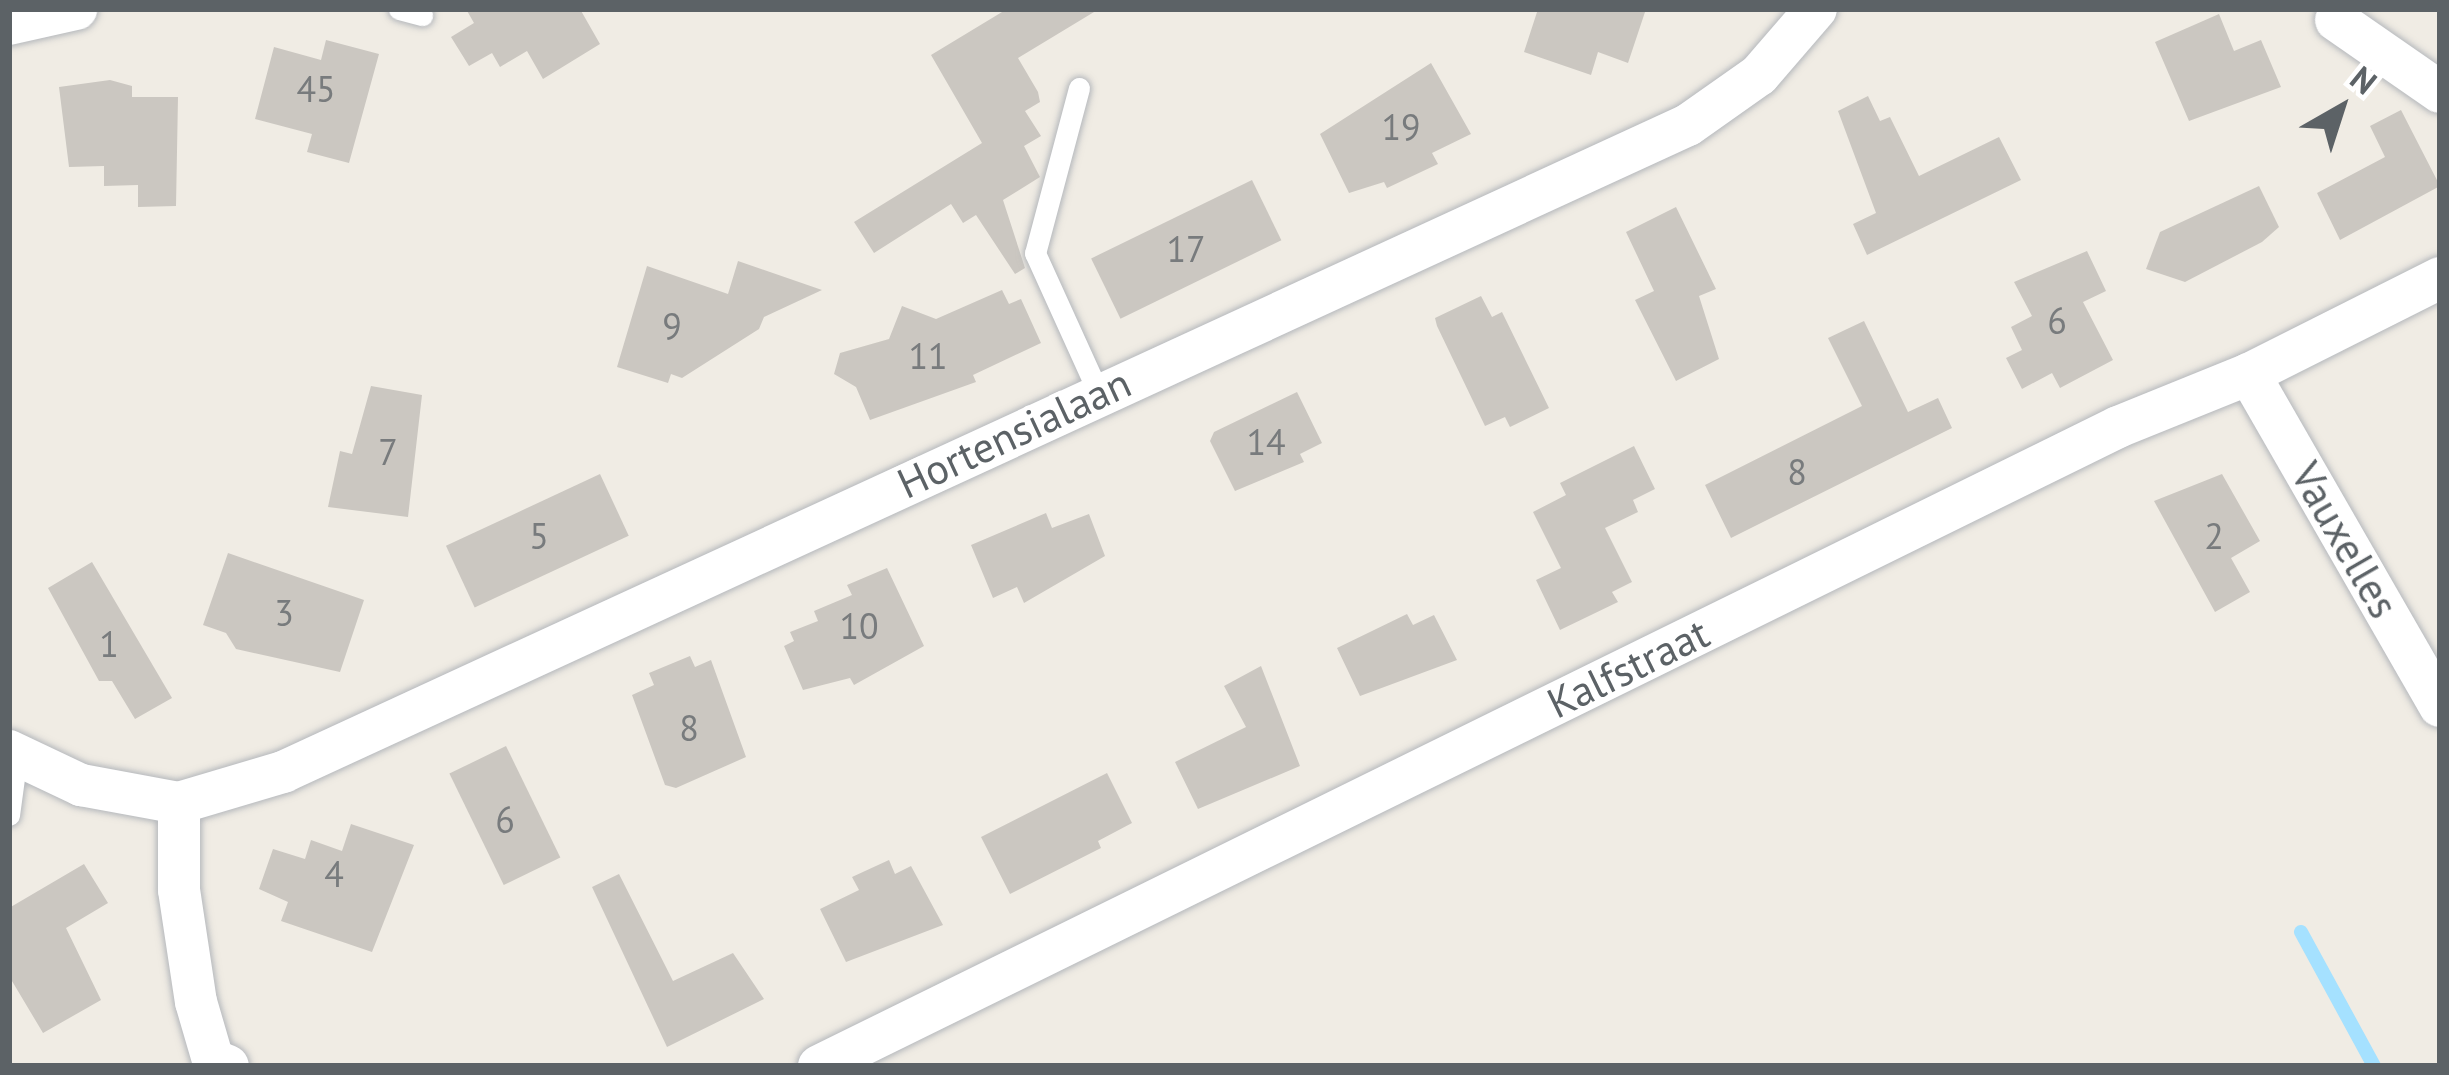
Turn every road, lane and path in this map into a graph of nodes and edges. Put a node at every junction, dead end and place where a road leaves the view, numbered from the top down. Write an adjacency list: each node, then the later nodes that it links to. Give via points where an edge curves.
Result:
1 (76, 9): 6 (street)
2 (399, 9): 4 (lane)
3 (1816, 9): 11 (street, Hortensialaan, via 1759,75 1688,124)
4 (422, 15)
5 (2336, 20): 8 (street)
6 (9, 24)
7 (1079, 88): 11 (lane, via 1035,253)
8 (2440, 92)
9 (2440, 278): 10 (street, Kalfstraat)
10 (2249, 374): 12 (street, Vauxelles); 17 (street, Kalfstraat, via 2118,427)
11 (1100, 394): 14 (street, Hortensialaan, via 283,772)
12 (2440, 706)
13 (13, 754): 14 (street, Hortensialaan, via 81,785); 15 (lane)
14 (179, 803): 16 (street, via 179,890 196,1002 213,1060)
15 (9, 815)
16 (228, 1066)
17 (819, 1066)

